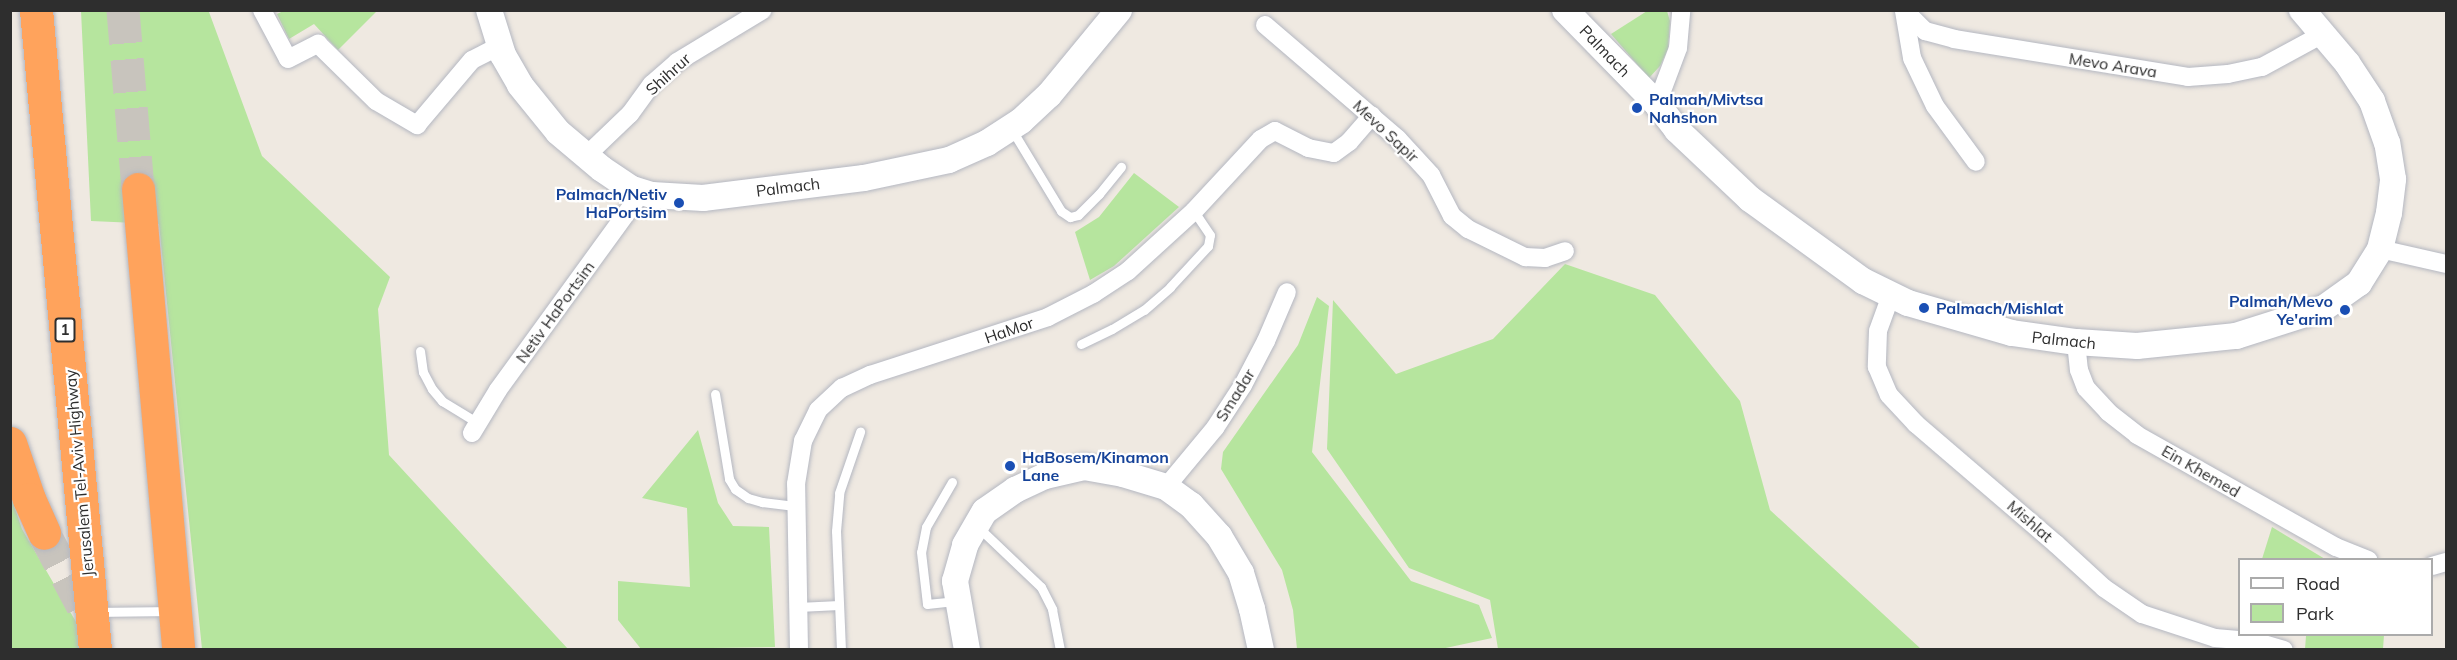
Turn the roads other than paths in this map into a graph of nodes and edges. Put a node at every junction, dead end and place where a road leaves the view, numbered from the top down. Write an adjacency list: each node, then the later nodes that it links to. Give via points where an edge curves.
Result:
1 (36, 10): 44 (highway, Jerusalem Tel-Aviv Highway / 1)
2 (262, 10): 12 (street, via 288,59 318,44 376,101 417,125 472,60)
3 (489, 10): 12 (street, Palmach)
4 (763, 10): 16 (street, Shihrur, via 677,62)
5 (1119, 10): 15 (street, Palmach, via 1049,95)
6 (1565, 10): 13 (street, Palmach)
7 (1681, 10): 13 (street, via 1678,48)
8 (2302, 10): 11 (street, Palmach)
9 (1904, 11): 11 (street, Mevo Arava, via 1925,31 1954,39 2188,77 2262,67); 17 (street, via 1912,58 1921,77 1935,106)
10 (1265, 25): 14 (street, Mevo Sapir)
11 (2323, 34): 22 (street, Palmach, via 2372,101 2387,142 2393,179)
12 (499, 46): 16 (street, Palmach, via 520,85 558,132)
13 (1657, 104): 26 (street, Palmach, via 1677,130 1750,199 1834,262)
14 (1372, 116): 21 (street, HaMor, via 1334,153 1308,148 1275,131 1261,139); 23 (street, Mevo Sapir, via 1431,175 1452,216 1468,229 1525,257 1545,258)
15 (1010, 128): 18 (lane, via 1061,211 1070,217 1078,215); 20 (street, Palmach, via 950,160 874,177 703,198)
16 (586, 156): 20 (street, Palmach)
17 (1976, 162)
18 (1121, 167)
19 (138, 189): 43 (highway)
20 (642, 192): 31 (street, Netiv HaPortsim, via 498,390)
21 (1194, 211): 28 (lane, via 1210,235 1203,252 1144,310); 36 (street, HaMor, via 1128,271 1093,294 992,337 870,375 842,388 818,410 803,441)
22 (2380, 249): 24 (street); 27 (street, Palmach, via 2359,283 2324,308 2283,323 2189,343 2137,346)
23 (1564, 251)
24 (2446, 264)
25 (1287, 292): 35 (street, Smadar, via 1243,385 1215,428)
26 (1891, 295): 27 (street, Palmach, via 2012,333); 52 (street, Mishlat, via 1878,332 1877,367 1889,395 1916,424 2104,588 2142,614 2215,638 2253,641)
27 (2076, 342): 39 (street, Ein Khemed, via 2079,370 2086,388 2137,435 2336,547)
28 (1081, 344)
29 (420, 351): 31 (lane, via 423,372 432,389)
30 (715, 394): 36 (lane, via 729,479 735,489 755,500)
31 (475, 428)
32 (860, 432): 41 (lane, via 839,493)
33 (10, 443): 38 (highway)
34 (952, 482): 40 (lane, via 926,526 921,552 927,604)
35 (1166, 487): 37 (street, via 1084,467 1045,476 1015,490 985,511); 51 (street, via 1191,505 1220,537 1241,573)
36 (795, 506): 42 (street, HaMor)
37 (976, 526): 40 (street, via 965,544 955,581); 50 (lane, via 1041,587 1053,609)
38 (44, 533)
39 (2363, 558)
40 (957, 601): 49 (street)
41 (839, 605): 42 (lane); 48 (lane)
42 (798, 607): 47 (street, HaMor)
43 (174, 611): 44 (lane); 46 (highway)
44 (92, 612): 45 (highway, Jerusalem Tel-Aviv Highway / 1)
45 (95, 650)
46 (178, 650)
47 (799, 650)
48 (841, 650)
49 (967, 650)
50 (1060, 650)
51 (1261, 650)
52 (2284, 650)

